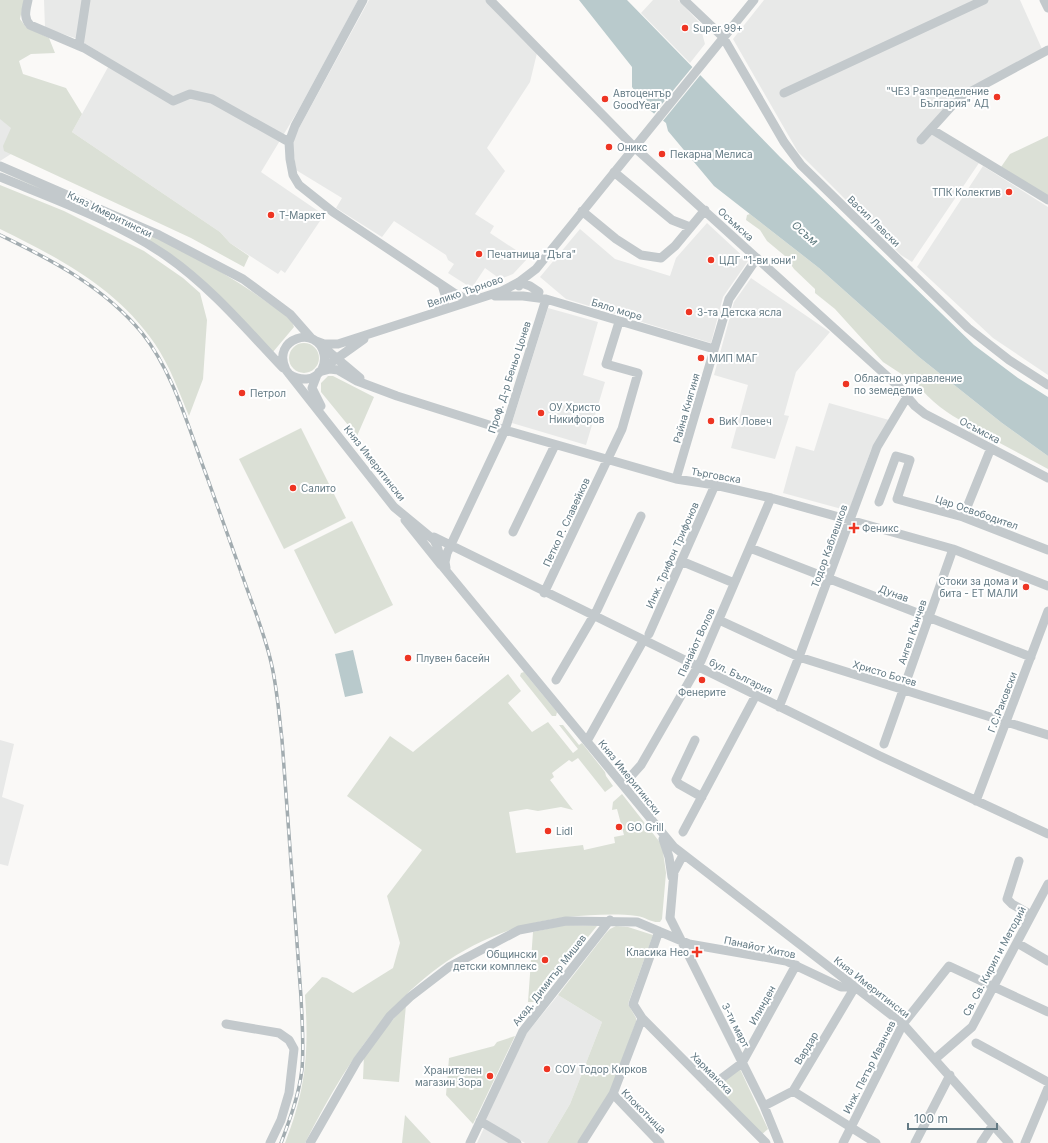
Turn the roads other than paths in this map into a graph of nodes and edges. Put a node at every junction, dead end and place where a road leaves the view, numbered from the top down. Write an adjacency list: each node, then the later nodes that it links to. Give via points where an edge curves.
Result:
1 (28, 0): 11 (street, via 26,20 30,25)
2 (86, 0): 11 (street)
3 (363, 0): 16 (street, via 294,126)
4 (490, 0): 17 (street, Осъмска)
5 (684, 0): 10 (street, Васил Левски)
6 (754, 0): 10 (street)
7 (984, 0): 13 (street)
8 (1044, 0): 9 (street)
9 (1048, 8)
10 (723, 37): 17 (street, Велико Търново); 44 (street, Васил Левски, via 784,142 801,165 968,328 1009,360)
11 (79, 46): 16 (street, via 173,101 190,94 212,99)
12 (1048, 50): 14 (street, via 958,98)
13 (784, 93)
14 (931, 129): 15 (street); 21 (street)
15 (922, 140)
16 (289, 142): 28 (street, via 293,175 298,185)
17 (634, 147): 19 (street, Велико Търново); 22 (street, Осъмска)
18 (0, 166): 37 (street, via 159,235 243,279 290,314)
19 (614, 172): 23 (street, Велико Търново); 24 (street, via 672,220)
20 (0, 178): 41 (street, Княз Имеритински, via 108,223 165,255 212,294)
21 (1048, 200)
22 (705, 210): 24 (street); 25 (street, Осъмска)
23 (582, 211): 24 (street, via 640,255 661,258 675,246); 26 (street, Велико Търново)
24 (690, 227)
25 (757, 258): 39 (street, Райна Княгиня, via 729,299); 46 (street, Осъмска)
26 (536, 269): 27 (street, Велико Търново); 30 (street, via 534,278)
27 (519, 282): 29 (street, Велико Търново); 30 (street, via 530,286); 31 (street, via 523,293)
28 (447, 290): 32 (street, via 466,299); 33 (street, via 458,301); 34 (street, via 443,305)
29 (486, 296): 31 (street); 32 (street, Велико Търново)
30 (542, 296): 31 (street); 35 (street, Бяло море); 48 (street, Проф. Д-р Беньо Цонев)
31 (530, 297)
32 (476, 300): 33 (street, Велико Търново)
33 (457, 305): 34 (street, Велико Търново)
34 (436, 312): 36 (street, Велико Търново)
35 (618, 322): 39 (street, Бяло море); 51 (street, Петко Р. Славейков, via 606,364 638,373 622,429)
36 (370, 334): 37 (street, Велико Търново, via 337,344); 38 (street)
37 (316, 342): 40 (street); 41 (street, Велико Търново, via 300,338 288,344 282,355); 42 (street, via 325,357)
38 (356, 344): 40 (street); 43 (street, via 349,353 348,360)
39 (714, 349): 53 (street, Райна Княгиня)
40 (336, 358): 42 (street); 43 (street)
41 (287, 372): 42 (street, via 306,380); 47 (street, Княз Имеритински)
42 (319, 372): 45 (street, via 338,370); 47 (street, via 313,382 314,394)
43 (357, 376): 45 (street)
44 (1048, 385)
45 (379, 390): 48 (street, Търговска)
46 (907, 397): 50 (street, Осъмска, via 925,414); 60 (street, Тодор Каблешков, via 877,447)
47 (334, 430): 57 (street, Княз Имеритински)
48 (505, 430): 49 (street, Търговска); 63 (street, Проф. Д-р Беньо Цонев)
49 (555, 445): 51 (street, Търговска); 61 (street)
50 (991, 448): 52 (street, Осъмска); 59 (street)
51 (608, 460): 53 (street, Търговска); 73 (street, Петко Р. Славейков)
52 (1048, 478)
53 (676, 479): 54 (street, Търговска)
54 (715, 485): 55 (street, Търговска); 67 (street, Инж. Трифон Трифонов)
55 (771, 498): 60 (street, Търговска); 64 (street, Панайот Волов)
56 (880, 502): 59 (street, Цар Освободител, via 896,456 910,460 898,499)
57 (394, 507): 62 (street, Княз Имеритински); 68 (street)
58 (641, 516): 75 (street)
59 (963, 517): 66 (street, Цар Освободител)
60 (850, 520): 65 (street, Търговска); 70 (street, Тодор Каблешков)
61 (513, 532)
62 (427, 534): 63 (street, бул. България); 68 (street, Княз Имеритински, via 438,546)
63 (450, 547): 69 (street, Проф. Д-р Беньо Цонев, via 444,562); 73 (street, бул. България)
64 (750, 548): 70 (street, Дунав); 71 (street, Панайот Волов)
65 (953, 549): 72 (street, Търговска); 76 (street, Ангел Кънчев)
66 (1048, 550)
67 (681, 561): 71 (street); 78 (street, Инж. Трифон Трифонов)
68 (443, 567): 69 (street, Княз Имеритински)
69 (451, 576): 89 (street, Княз Имеритински)
70 (828, 579): 76 (street, Дунав); 79 (street, Тодор Каблешков)
71 (734, 583): 77 (street, Панайот Волов)
72 (1048, 586)
73 (544, 593): 75 (street, бул. България)
74 (1048, 611): 80 (street, Г.С.Раковски)
75 (594, 617): 78 (street, бул. България); 82 (street)
76 (928, 618): 80 (street, Дунав); 83 (street, Ангел Кънчев)
77 (718, 620): 79 (street, Христо Ботев); 81 (street, Панайот Волов)
78 (646, 637): 81 (street, бул. България); 89 (street, Инж. Трифон Трифонов)
79 (799, 657): 83 (street, Христо Ботев); 85 (street, Тодор Каблешков)
80 (1031, 657): 86 (street, Г.С.Раковски)
81 (698, 667): 84 (street, бул. България); 91 (street, Панайот Волов, via 641,765)
82 (556, 680)
83 (903, 690): 86 (street, Христо Ботев); 90 (street, Ангел Кънчев)
84 (756, 695): 85 (street, бул. България); 92 (street)
85 (779, 707): 93 (street, бул. България)
86 (1006, 721): 87 (street, Христо Ботев); 93 (street, Г.С.Раковски)
87 (1048, 735)
88 (694, 740): 92 (street, via 676,780)
89 (587, 741): 91 (street, Княз Имеритински)
90 (884, 744)
91 (624, 785): 94 (street, Княз Имеритински)
92 (702, 797): 95 (street)
93 (976, 801): 96 (street, бул. България)
94 (660, 830): 97 (street, Княз Имеритински); 99 (street, via 667,849)
95 (683, 832)
96 (1048, 834)
97 (683, 854): 99 (street, via 677,863); 110 (street, Княз Имеритински)
98 (1019, 861): 101 (street, via 1007,899)
99 (672, 882): 102 (street)
100 (1048, 884): 101 (street, Св. Св. Кирил и Методий)
101 (1031, 915): 106 (street, Св. Св. Кирил и Методий)
102 (670, 918): 104 (street); 105 (street, 3-ти март)
103 (610, 920): 104 (street, Акад. Димитър Мишев, via 637,922); 125 (street, Акад. Димитър Мишев, via 523,1031); 130 (street, Акад. Димитър Мишев, via 566,921 519,930 449,967 390,1016 357,1061)
104 (663, 933): 105 (street, Акад. Димитър Мишев); 112 (street, via 633,1004)
105 (682, 941): 108 (street, Панайот Хитов); 117 (street, 3-ти март)
106 (1017, 943): 107 (street); 109 (street, Св. Св. Кирил и Методий)
107 (1048, 961)
108 (796, 965): 110 (street, Панайот Хитов, via 842,987); 117 (street, Илинден)
109 (994, 986): 111 (street); 114 (street, Инж. Петър Иванчев, via 949,966); 116 (street, Св. Св. Кирил и Методий, via 972,1027)
110 (855, 987): 114 (street, Княз Имеритински); 122 (street, Вардар)
111 (1048, 1012)
112 (642, 1018): 120 (street, Харманска); 123 (street)
113 (226, 1024): 129 (street, via 279,1033 289,1040 294,1050 289,1093 281,1120)
114 (904, 1024): 116 (street, Княз Имеритински); 127 (street, Инж. Петър Иванчев)
115 (976, 1043): 119 (street)
116 (936, 1059): 118 (street, Княз Имеритински)
117 (742, 1063): 120 (street, Илинден); 124 (street, 3-ти март)
118 (950, 1075): 126 (street, Княз Имеритински); 138 (street)
119 (1048, 1082)
120 (710, 1087): 135 (street, Харманска)
121 (1048, 1088): 141 (street)
122 (793, 1091): 124 (street); 127 (street)
123 (613, 1094): 133 (street); 134 (street, Клокотница)
124 (764, 1106): 128 (street, 3-ти март)
125 (480, 1121): 131 (street, Акад. Димитър Мишев); 132 (street)
126 (994, 1125): 139 (street); 140 (street, Княз Имеритински)
127 (851, 1127): 136 (street, Инж. Петър Иванчев); 137 (street)
128 (778, 1140): 135 (street)
129 (270, 1143)
130 (310, 1143)
131 (470, 1143)
132 (517, 1143)
133 (582, 1143)
134 (660, 1143)
135 (768, 1143)
136 (843, 1143)
137 (876, 1143)
138 (915, 1143)
139 (981, 1143)
140 (1010, 1143)
141 (1025, 1143)

